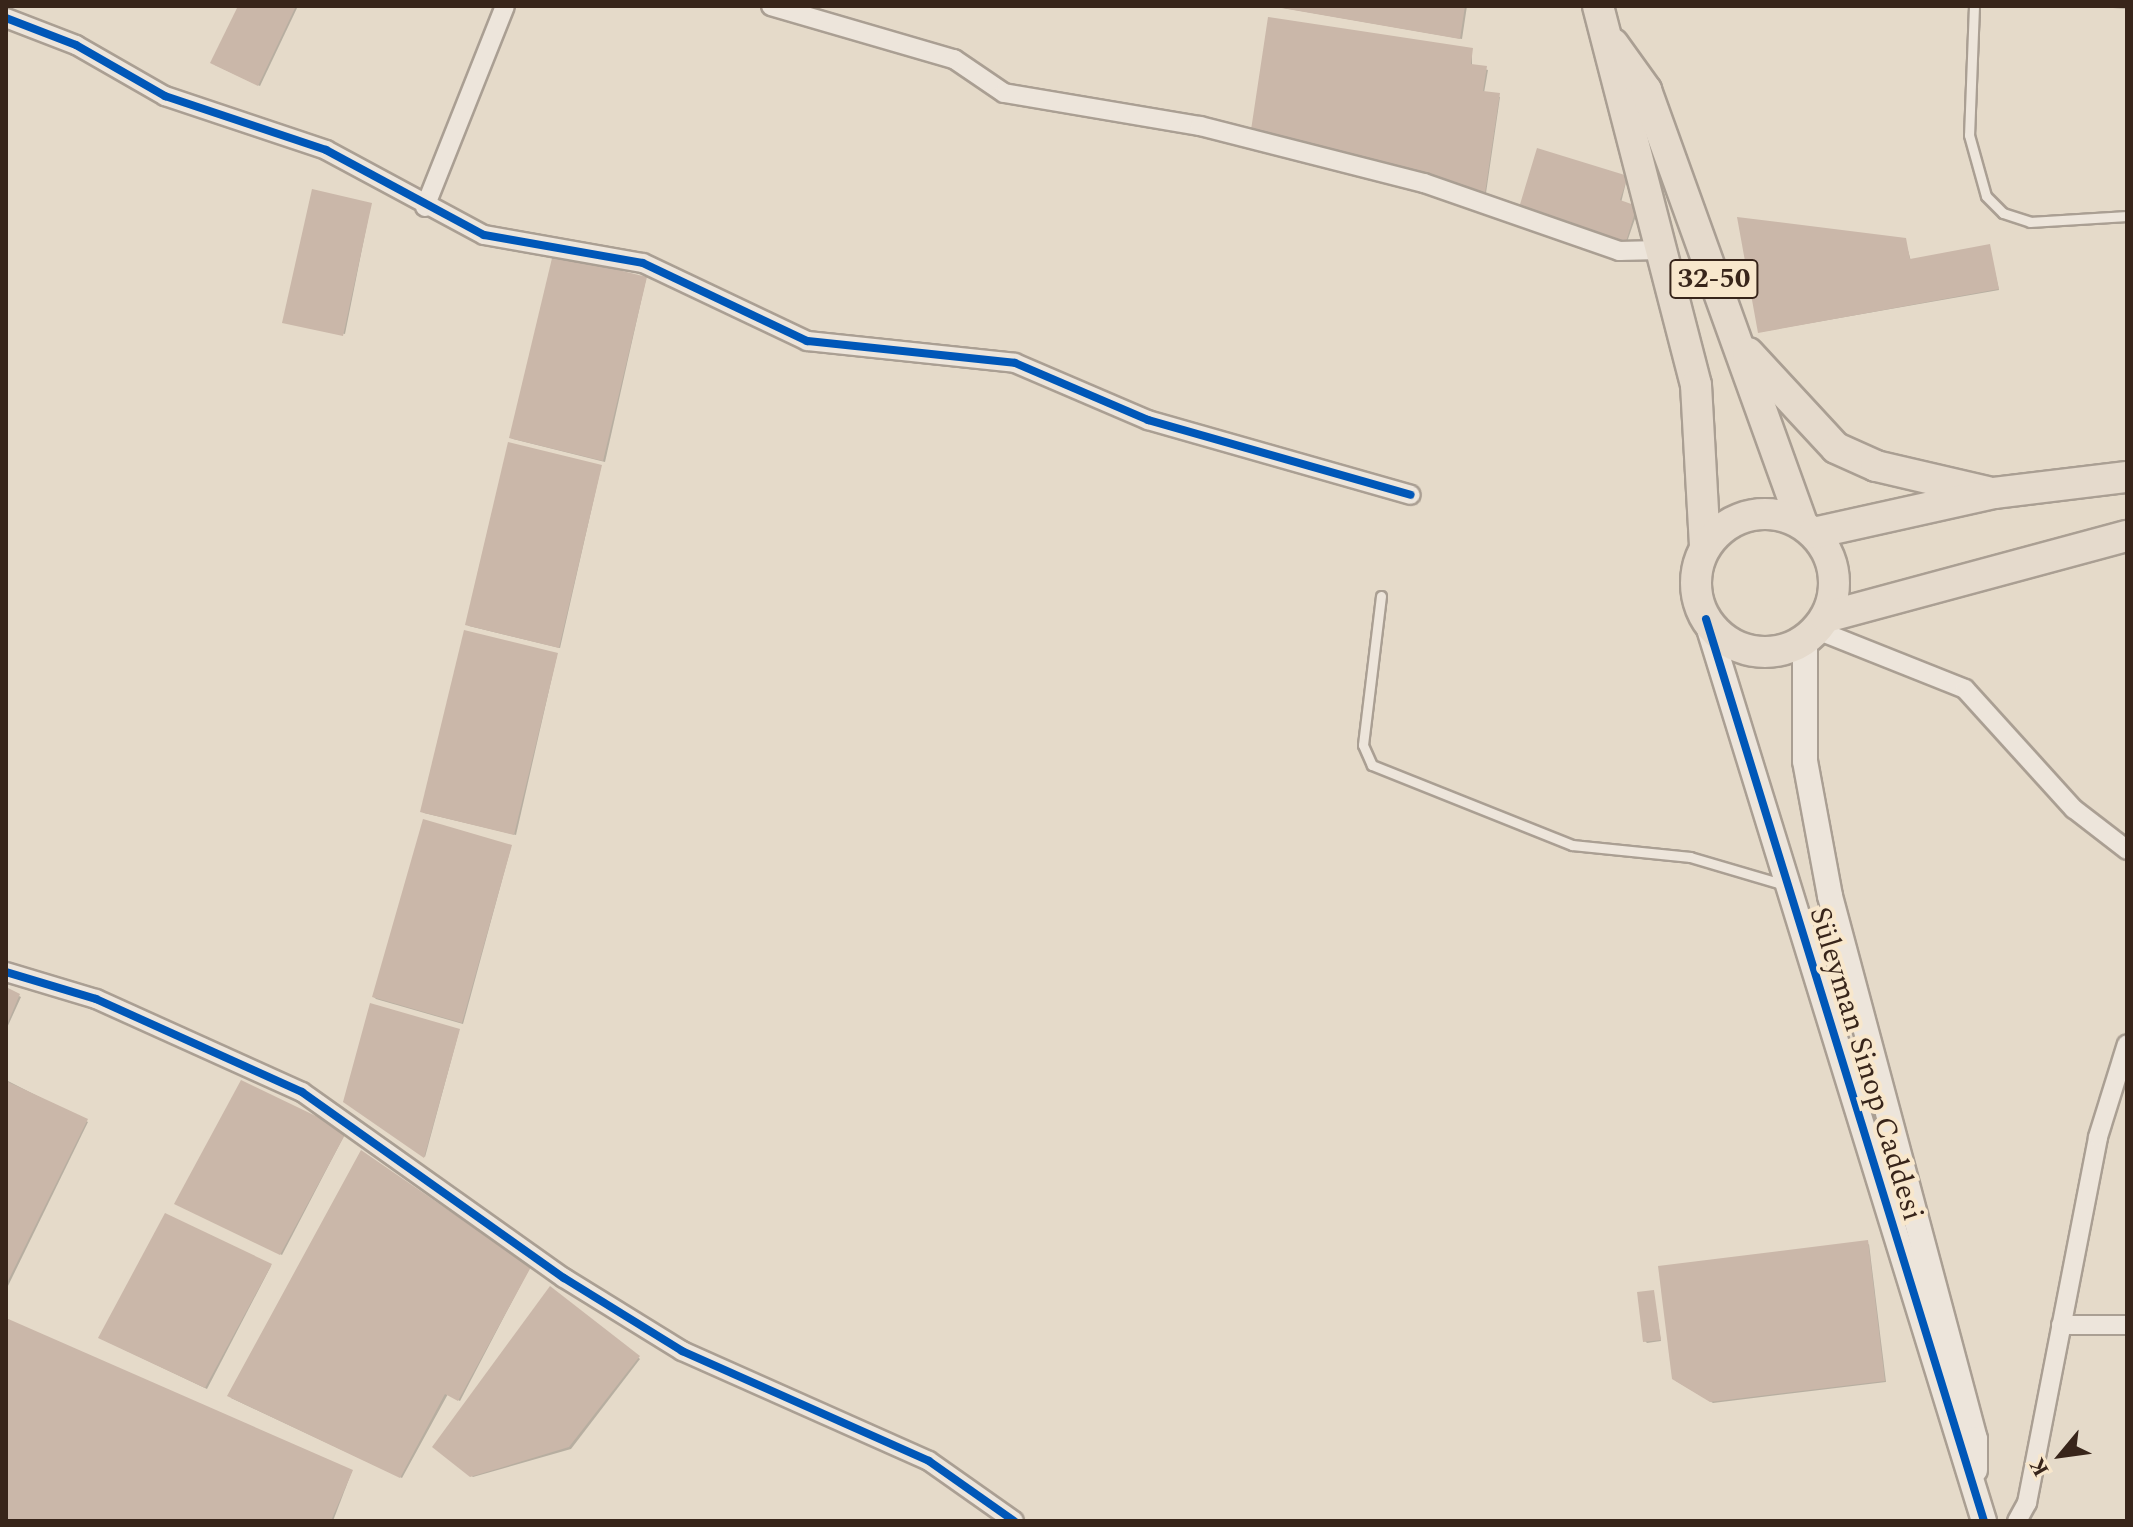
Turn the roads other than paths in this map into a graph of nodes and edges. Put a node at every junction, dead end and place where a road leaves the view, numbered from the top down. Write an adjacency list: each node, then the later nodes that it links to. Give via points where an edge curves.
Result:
1 (505, 6): 7 (street)
2 (771, 6): 9 (street, via 954,59 1004,93 1200,126 1424,183 1619,251)
3 (1598, 6): 6 (main road, 32-50)
4 (1974, 6): 8 (lane, via 1969,135 1986,196 2003,213 2030,222)
5 (6, 18): 7 (street, via 76,45 165,96 312,144)
6 (1611, 42): 9 (main road, 32-50, via 1617,97); 10 (main road, 32-50, via 1646,90)
7 (425, 207): 13 (street, via 503,240 593,251 669,272 807,341 998,359 1148,420)
8 (2127, 216)
9 (1659, 250): 16 (main road, 32-50, via 1696,385)
10 (1736, 340): 12 (main road, via 1836,448 1876,466); 14 (main road, 32-50)
11 (2127, 477): 12 (main road)
12 (1994, 493): 14 (main road)
13 (1411, 495)
14 (1808, 529): 16 (main road, via 1749,515); 19 (main road, via 1834,573)
15 (2127, 536): 19 (main road)
16 (1705, 547): 18 (main road, via 1696,583)
17 (1381, 596): 21 (lane, via 1363,745 1372,765 1572,845 1690,857)
18 (1706, 619): 19 (main road, via 1750,651); 21 (street, Süleyman Sinop Caddesi)
19 (1816, 629): 20 (street, via 1965,689 2074,809); 26 (street, Süleyman Sinop Caddesi, via 1805,761 1830,896 1975,1439)
20 (2127, 850)
21 (1786, 885): 26 (street, Süleyman Sinop Caddesi)
22 (6, 972): 27 (street, via 96,999 302,1092 564,1278 682,1351 929,1461)
23 (2127, 1044): 24 (street, via 2098,1137)
24 (2061, 1325): 25 (street); 29 (street, via 2027,1503)
25 (2127, 1325)
26 (1976, 1484): 28 (street, Süleyman Sinop Caddesi)
27 (1014, 1521)
28 (1984, 1521)
29 (2017, 1521)

